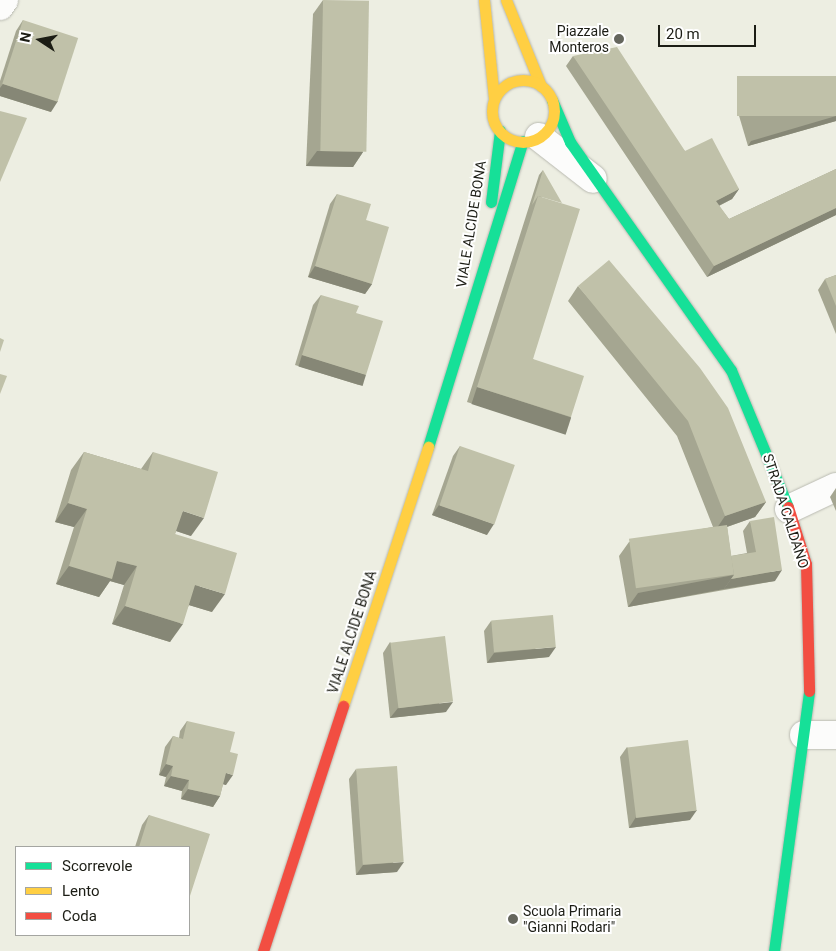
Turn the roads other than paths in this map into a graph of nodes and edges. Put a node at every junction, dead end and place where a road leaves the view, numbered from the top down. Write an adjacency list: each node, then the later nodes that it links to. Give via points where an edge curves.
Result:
1 (4, 0): 4 (street)
2 (484, 0): 6 (street)
3 (506, 0): 5 (street)
4 (0, 6)
5 (541, 86): 6 (street, via 515,81); 7 (street)
6 (494, 99): 8 (street, via 493,116)
7 (552, 100): 9 (street, via 552,121); 10 (street, STRADA CALDANO, via 570,142)
8 (500, 131): 9 (street); 11 (street, VIALE ALCIDE BONA)
9 (531, 139): 10 (street, STRADA CALDANO); 11 (street, VIALE ALCIDE BONA)
10 (595, 180): 13 (street, STRADA CALDANO, via 732,370)
11 (469, 321): 16 (street, VIALE ALCIDE BONA)
12 (836, 487): 13 (street)
13 (789, 509): 15 (street, STRADA CALDANO, via 806,564 810,683)
14 (836, 734): 15 (street)
15 (804, 735): 17 (street, STRADA CALDANO)
16 (263, 951)
17 (774, 951)

